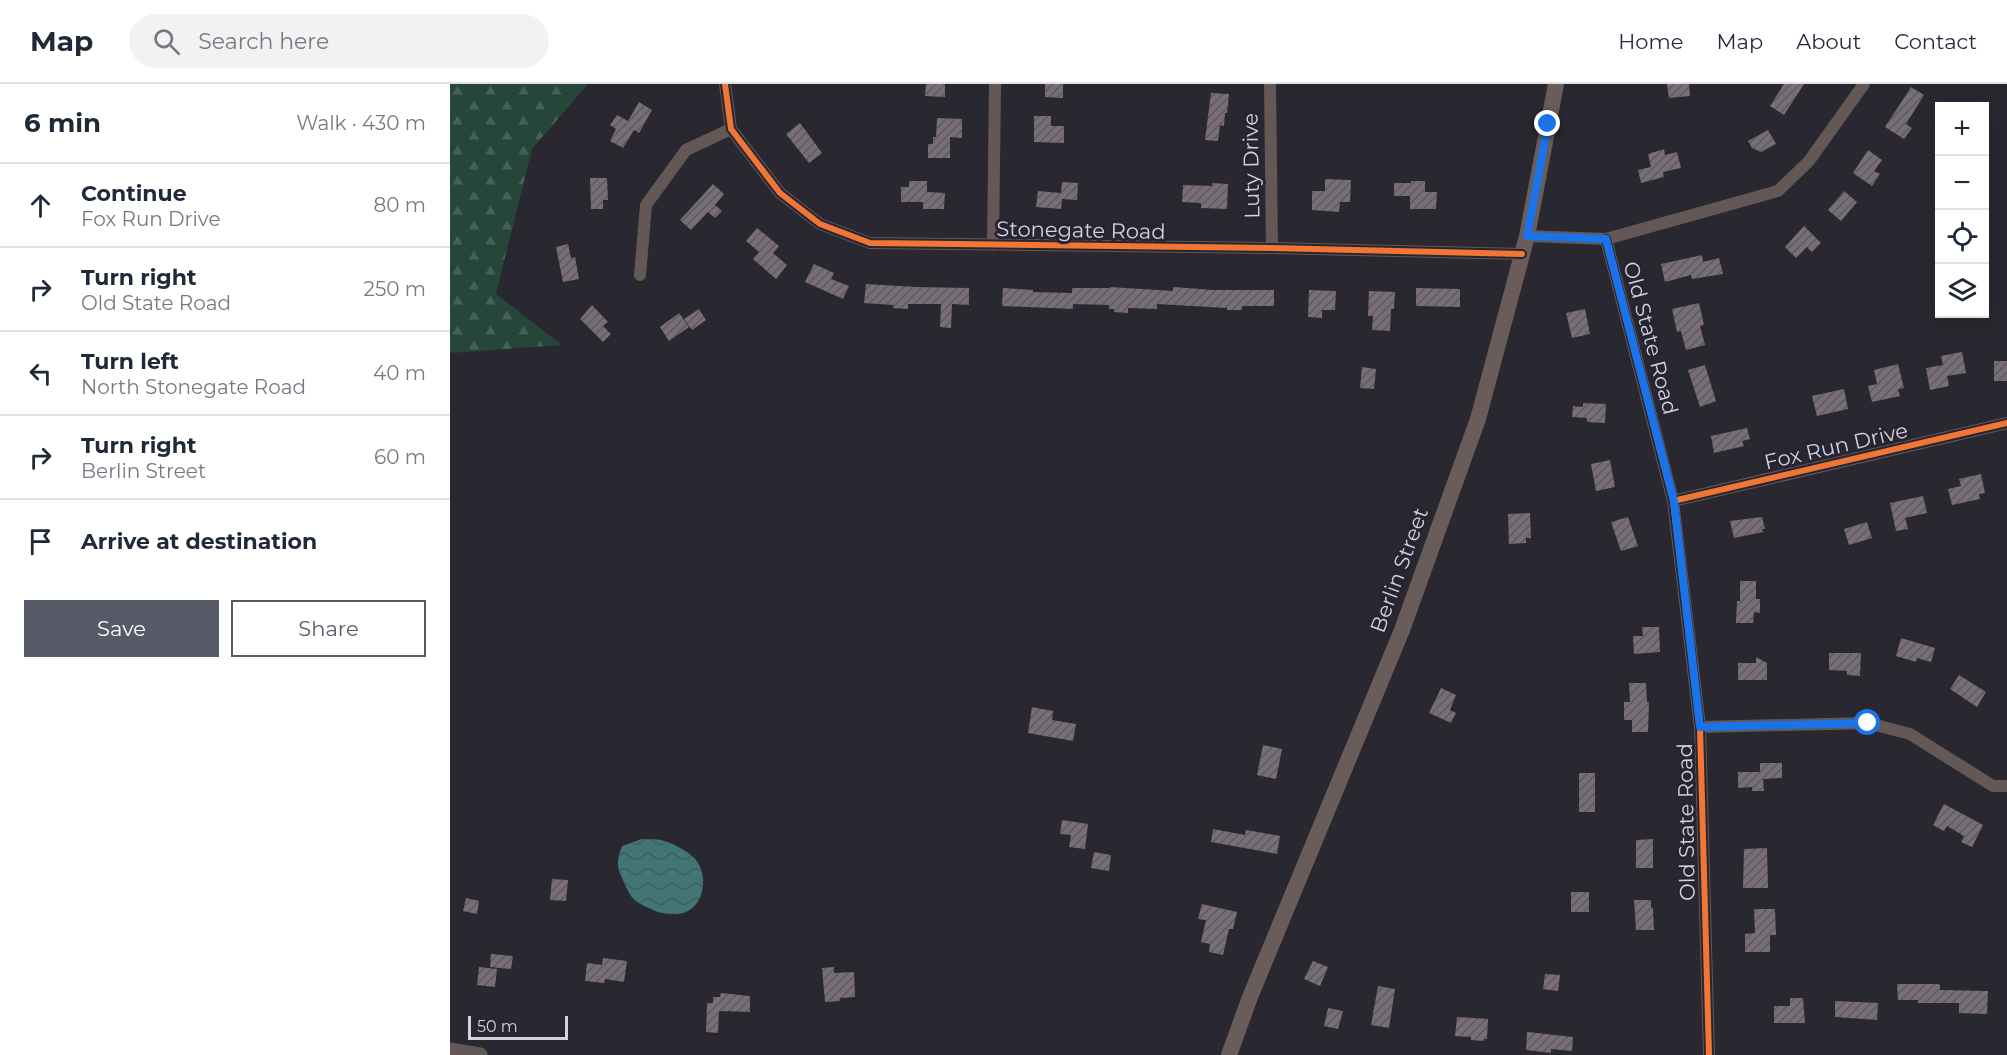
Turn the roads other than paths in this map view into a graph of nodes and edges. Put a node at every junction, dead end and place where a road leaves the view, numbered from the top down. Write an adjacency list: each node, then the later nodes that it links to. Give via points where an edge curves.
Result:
1 (725, 84): 6 (street, Stonegate Road)
2 (995, 84): 9 (street)
3 (1270, 84): 10 (street, Luty Drive)
4 (1556, 84): 7 (main road, Berlin Street)
5 (1864, 84): 8 (street, via 1809,161 1778,191)
6 (731, 129): 9 (street, Stonegate Road, via 780,193 820,224 870,243); 12 (street, via 686,150 646,205)
7 (1527, 236): 8 (street); 11 (main road, Berlin Street)
8 (1606, 239): 14 (street, Old State Road)
9 (993, 245): 10 (street, Stonegate Road)
10 (1272, 248): 11 (street, Stonegate Road)
11 (1522, 254): 19 (main road, Berlin Street, via 1478,419 1402,630)
12 (640, 275)
13 (2007, 423): 14 (street, Fox Run Drive)
14 (1674, 501): 15 (street, Old State Road)
15 (1700, 727): 16 (street, via 1868,723 1910,734 1993,786); 20 (street, Old State Road)
16 (2007, 786)
17 (450, 1050): 18 (street)
18 (480, 1055)
19 (1229, 1055)
20 (1708, 1055)

